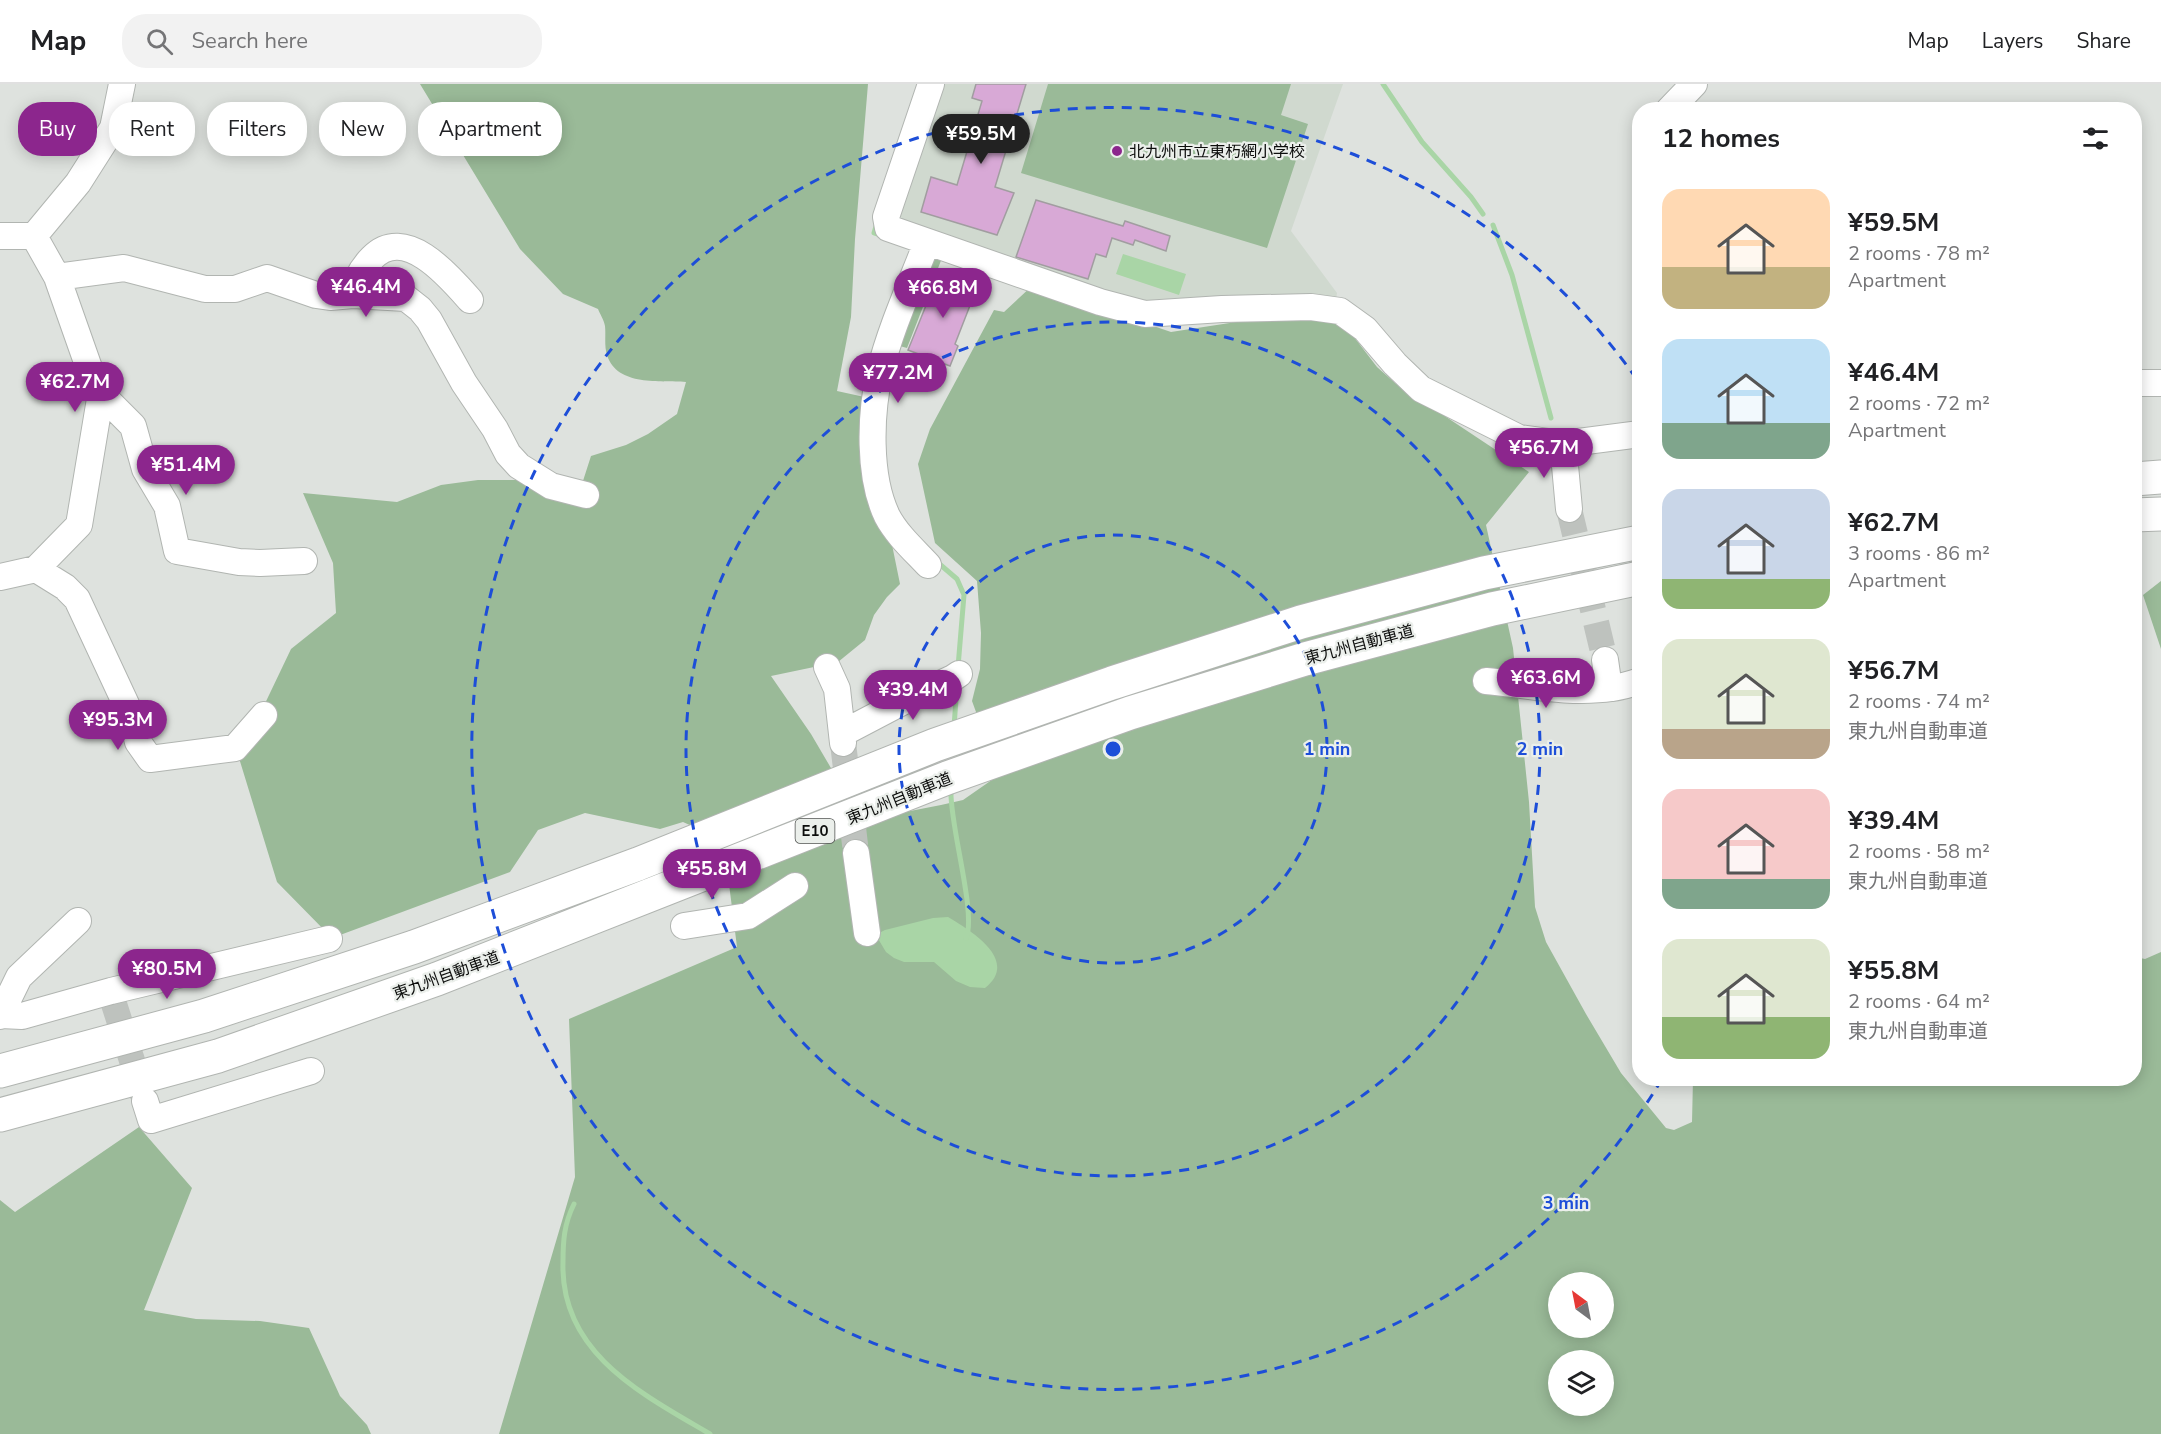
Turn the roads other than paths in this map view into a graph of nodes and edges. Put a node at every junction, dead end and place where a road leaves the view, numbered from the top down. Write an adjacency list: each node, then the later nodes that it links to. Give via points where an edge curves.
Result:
1 (122, 84): 6 (street, via 113,128 78,183)
2 (931, 84): 7 (street, via 886,217 888,228)
3 (1694, 84): 4 (street)
4 (1677, 102)
5 (0, 236): 6 (street)
6 (34, 236): 8 (street)
7 (927, 242): 15 (street, via 1145,314 1300,307 1340,311 1365,329 1421,389 1519,438); 24 (street, via 880,372 873,433 875,475 884,507 898,533)
8 (57, 277): 9 (street, via 124,268 205,289 235,289 267,278 316,295); 13 (street)
9 (353, 295): 10 (street, via 354,285 367,264 382,250 394,248 429,258); 18 (street, via 406,298 420,309 508,454 519,466 551,486)
10 (470, 300)
11 (2142, 383): 12 (street)
12 (2161, 383)
13 (96, 389): 23 (street, via 133,426 146,468 167,507 177,551 239,562); 25 (street, via 100,399 79,525)
14 (1632, 435): 15 (street)
15 (1563, 444): 19 (street)
16 (2161, 477): 17 (highway)
17 (2142, 478)
18 (586, 495)
19 (1569, 510)
20 (2161, 514): 21 (highway)
21 (2142, 515)
22 (1632, 544): 42 (highway, E10, via 1473,576 1301,622 935,745 638,864 414,947 204,1016)
23 (304, 561)
24 (928, 565)
25 (36, 569): 26 (street); 34 (street, via 77,599 131,714 138,742 150,759 235,748)
26 (0, 577)
27 (1632, 580): 45 (highway, 東九州自動車道 / E10, via 1491,609 1305,659 1130,713 947,778 437,979 218,1056)
28 (1605, 660): 33 (street)
29 (827, 667): 30 (street, via 837,690 843,738 904,700)
30 (958, 674)
31 (1486, 681): 33 (street, via 1563,689)
32 (1632, 683): 33 (street)
33 (1609, 688)
34 (264, 715)
35 (856, 853): 39 (street)
36 (795, 886): 38 (street, via 748,916)
37 (78, 921): 41 (street, via 19,977)
38 (684, 926)
39 (867, 933)
40 (329, 939): 41 (street, via 113,997 22,1016)
41 (0, 1015)
42 (0, 1071)
43 (311, 1071): 44 (street, via 151,1120)
44 (145, 1101)
45 (0, 1115)

